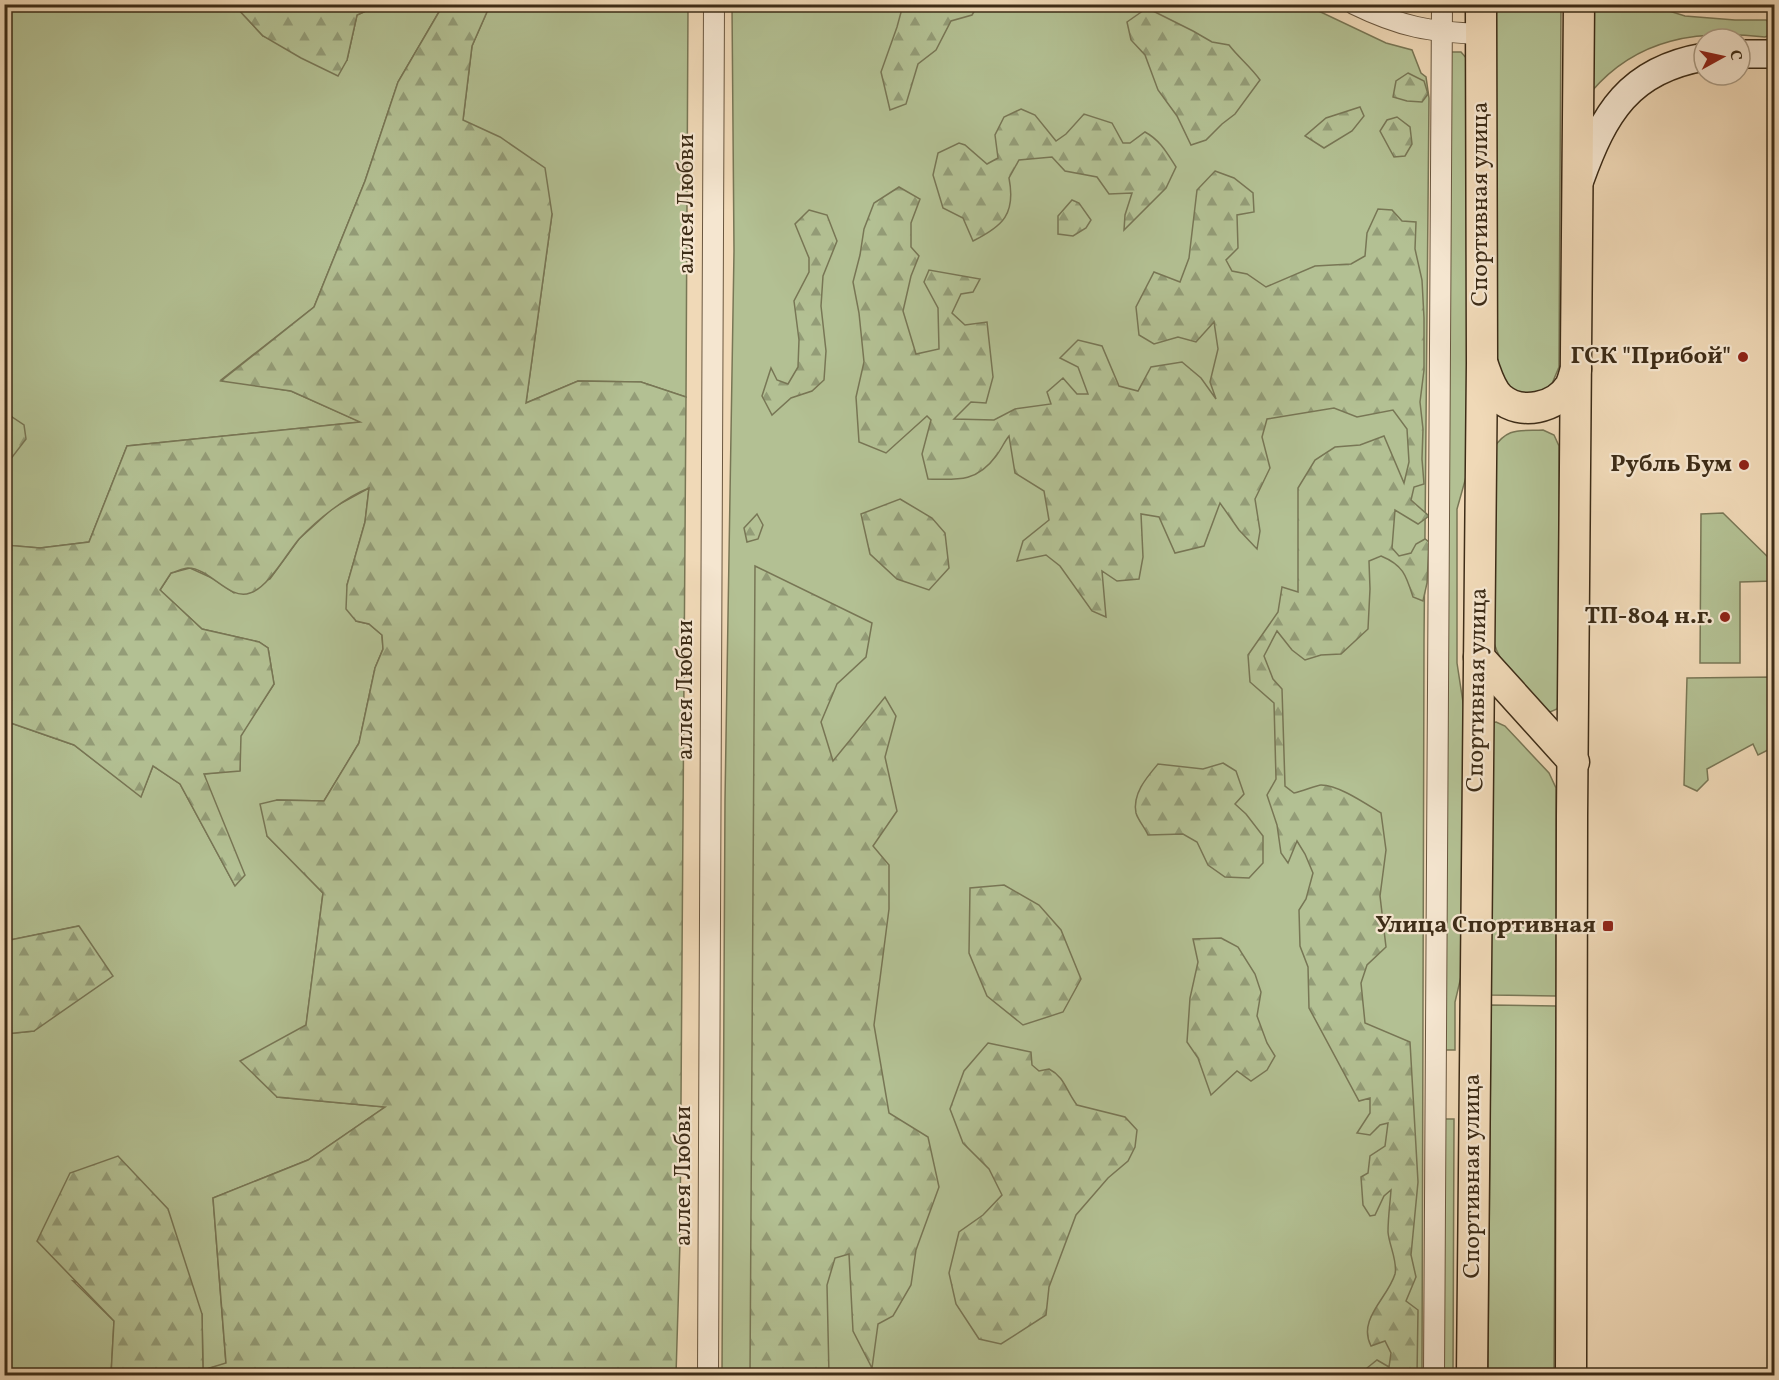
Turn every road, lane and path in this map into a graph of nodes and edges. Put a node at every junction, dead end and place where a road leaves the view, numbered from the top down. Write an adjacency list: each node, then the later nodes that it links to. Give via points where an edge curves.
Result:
1 (714, 4): 16 (street, аллея Любви)
2 (1354, 4): 6 (street, via 1382,18)
3 (1442, 4): 6 (street)
4 (1481, 4): 7 (main road, Спортивная улица)
5 (1579, 4): 11 (main road)
6 (1440, 33): 7 (street); 17 (street)
7 (1481, 34): 12 (main road, Спортивная улица)
8 (1752, 54): 9 (main road)
9 (1774, 54)
10 (1692, 60): 11 (main road, via 1648,76 1630,90 1593,144)
11 (1577, 190): 13 (main road)
12 (1482, 363): 13 (main road, via 1500,398 1529,408 1558,399 1570,386); 14 (main road, Спортивная улица)
13 (1576, 367): 15 (main road)
14 (1479, 657): 15 (main road); 18 (main road, Спортивная улица)
15 (1574, 762): 19 (main road)
16 (708, 1376)
17 (1434, 1376)
18 (1472, 1376)
19 (1570, 1376)

